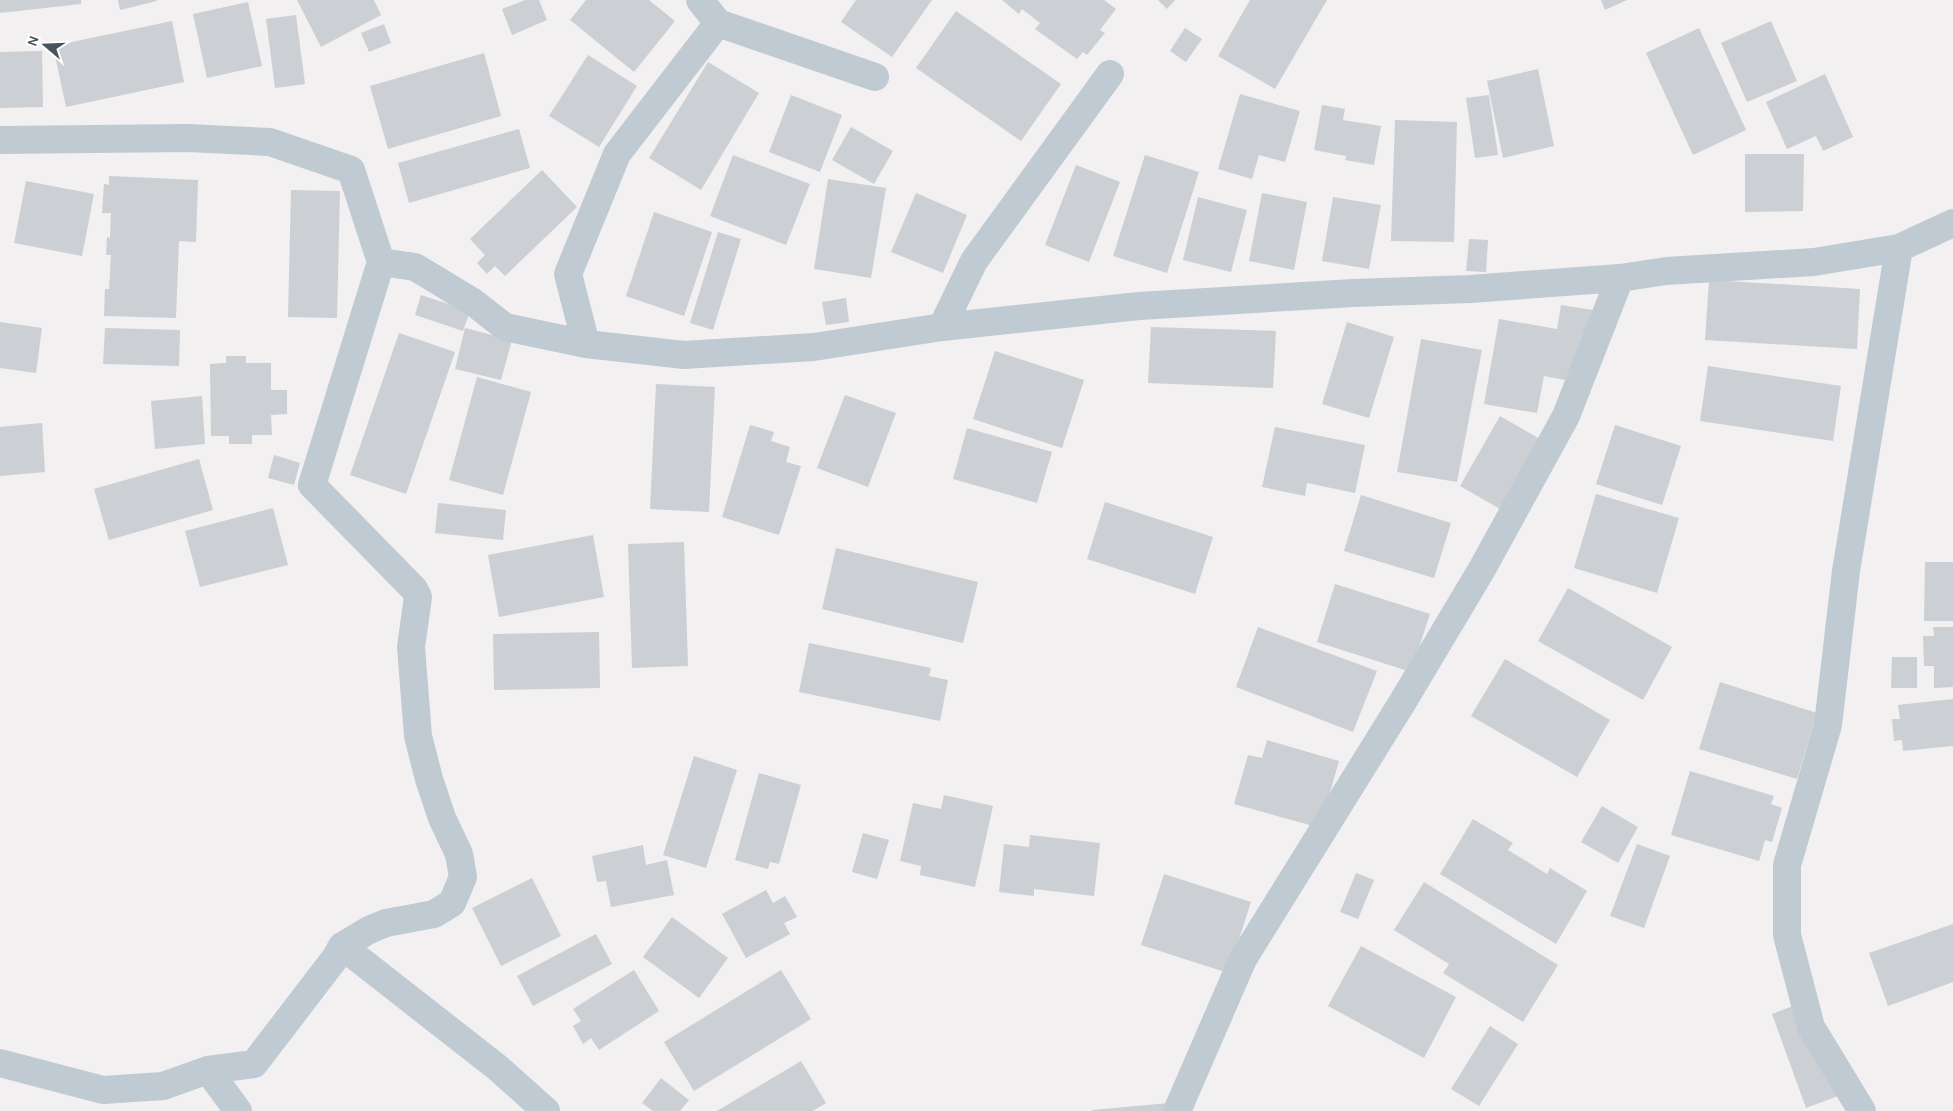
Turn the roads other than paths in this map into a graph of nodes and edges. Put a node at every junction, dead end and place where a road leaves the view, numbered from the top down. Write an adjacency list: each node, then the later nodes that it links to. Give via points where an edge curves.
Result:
1 (700, 0): 2 (street)
2 (718, 23): 4 (street); 11 (street, via 617,154 568,274)
3 (1110, 74): 10 (street, via 974,261)
4 (875, 77)
5 (0, 140): 8 (street, via 188,138 270,142 352,170)
6 (1953, 223): 7 (street)
7 (1899, 248): 9 (street, via 1814,262 1666,270); 18 (street, via 1846,571 1828,725 1786,865 1787,935 1811,1027)
8 (381, 262): 11 (street, via 416,267 473,302 505,327); 12 (street, via 312,485 414,589 418,597 412,647 418,736 429,779 459,854 464,878 452,903 434,914 386,923)
9 (1620, 278): 10 (street, via 1139,306); 17 (street, via 1566,416 1482,569 1243,960)
10 (942, 327): 11 (street, via 814,347 684,355)
11 (586, 344)
12 (342, 946): 14 (street, via 254,1064); 16 (street, via 498,1068)
13 (0, 1063): 14 (street, via 103,1090 163,1086)
14 (208, 1070): 15 (street)
15 (238, 1111)
16 (546, 1111)
17 (1177, 1111)
18 (1862, 1111)

